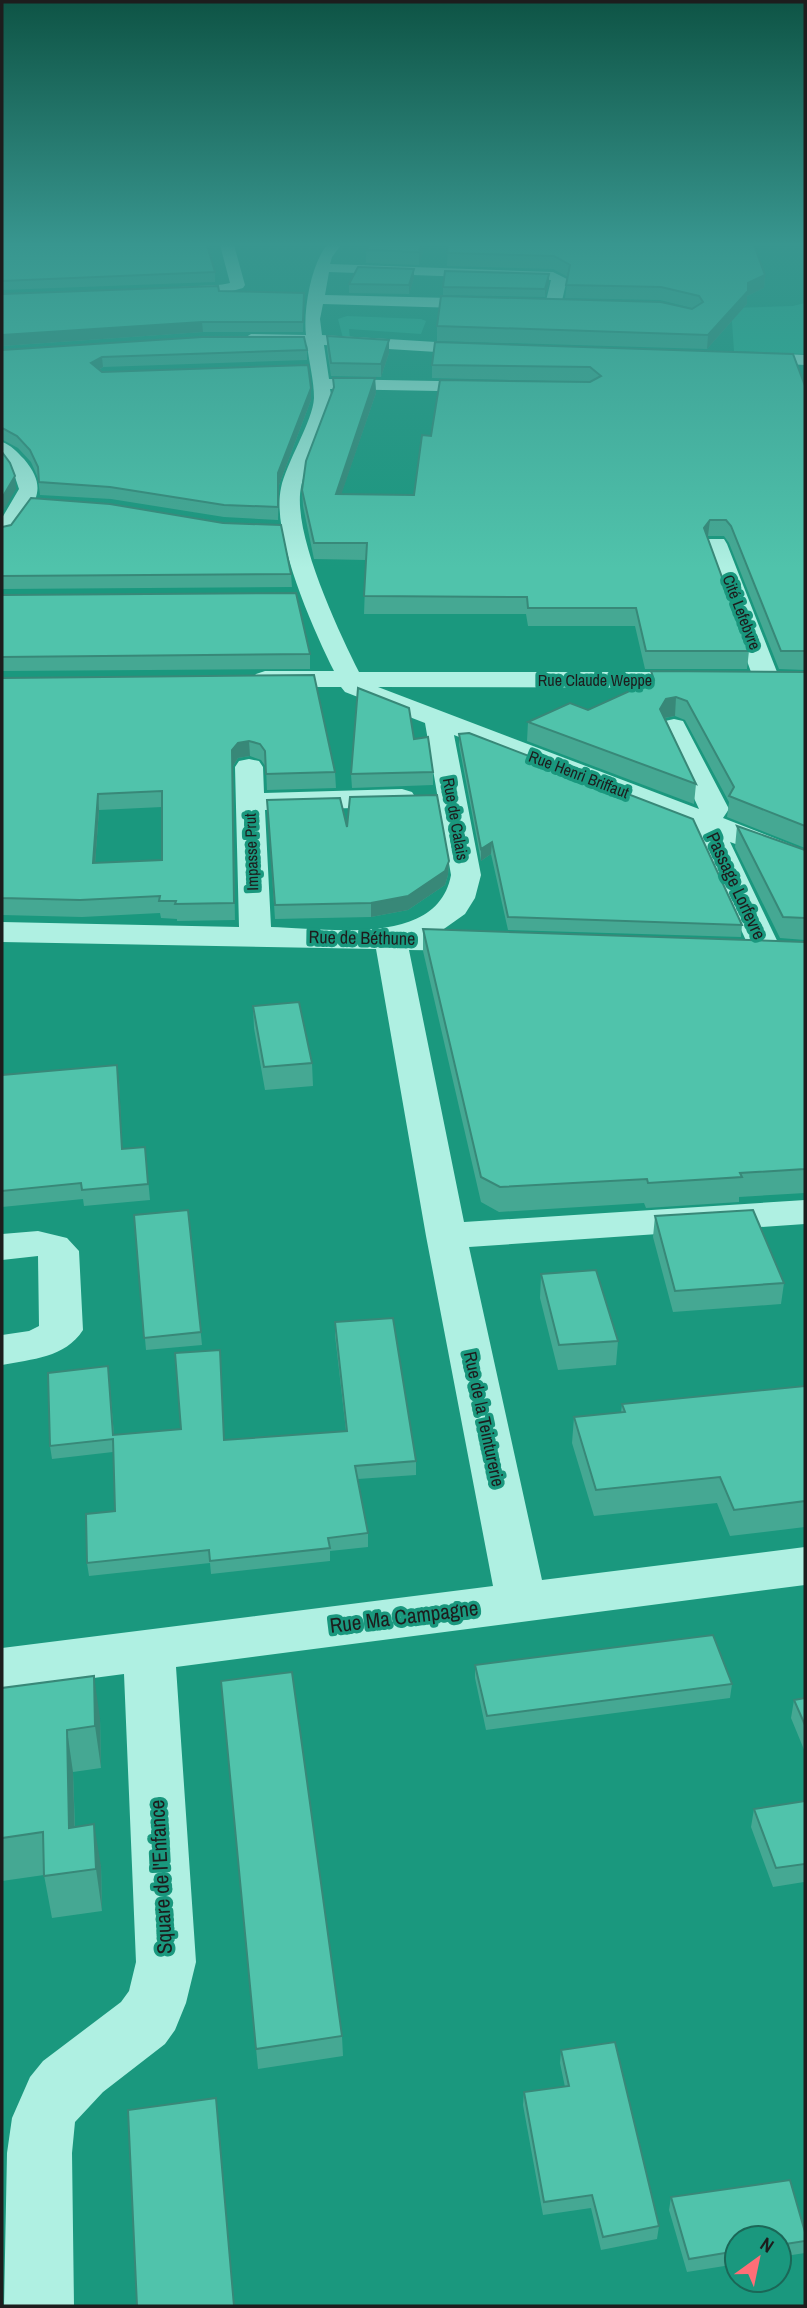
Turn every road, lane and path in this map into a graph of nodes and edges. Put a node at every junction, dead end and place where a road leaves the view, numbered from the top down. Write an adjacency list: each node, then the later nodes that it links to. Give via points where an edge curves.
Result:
1 (316, 353): 4 (street)
2 (728, 357): 3 (street)
3 (805, 360)
4 (316, 374): 5 (street); 9 (street, via 324,395 321,411 290,493 284,530)
5 (509, 387)
6 (2, 448): 7 (street, via 30,479 34,502)
7 (2, 532)
8 (716, 544): 11 (street, Cité Lefebvre)
9 (303, 597): 13 (street, via 322,623); 14 (street, via 364,650)
10 (238, 680): 13 (street, Rue Henri Briffaut)
11 (767, 680): 12 (street, Rue Claude Weppe); 14 (street, Rue Claude Weppe, via 444,679 404,682 390,686 385,693)
12 (805, 680)
13 (351, 683): 14 (street, Rue Henri Briffaut)
14 (388, 690): 15 (street, Rue Henri Briffaut)
15 (438, 719): 18 (street, Rue de Calais); 20 (street, Rue Henri Briffaut)
16 (674, 727): 20 (street, via 714,809)
17 (249, 767): 19 (street, Impasse Prut)
18 (453, 796): 19 (street); 22 (street, Rue de Calais, via 466,875 459,902)
19 (250, 803): 24 (street, Impasse Prut)
20 (706, 822): 21 (street, Rue Henri Briffaut); 26 (street, Passage Lorfevre)
21 (805, 860)
22 (446, 913): 25 (street, Rue de Calais); 25 (street, Rue de Béthune, via 452,928 488,941)
23 (2, 932): 24 (street, Rue de Béthune)
24 (254, 936): 25 (street, Rue de Béthune)
25 (390, 938): 28 (street, Rue de la Teinturerie)
26 (766, 951)
27 (805, 1212): 28 (street)
28 (446, 1236): 32 (street, Rue de la Teinturerie)
29 (2, 1247): 30 (street, via 41,1243 58,1251 61,1329 43,1343)
30 (2, 1350)
31 (805, 1566): 32 (street, Rue Ma Campagne)
32 (521, 1602): 33 (street, Rue Ma Campagne)
33 (149, 1651): 34 (street, Rue Ma Campagne); 35 (street, Square de l'Enfance, via 166,1962 152,2011 85,2065 59,2091 44,2117)
34 (2, 1669)
35 (39, 2306)

